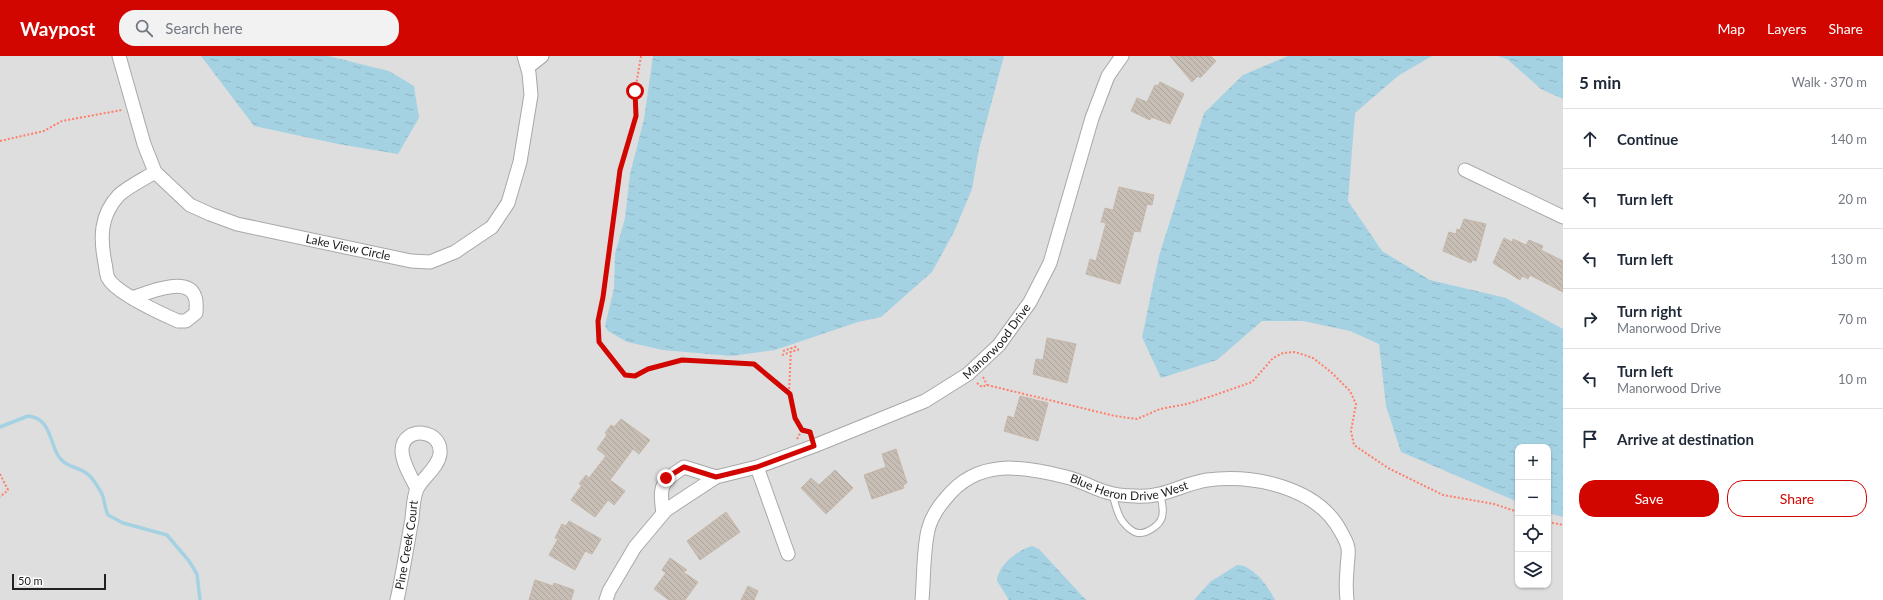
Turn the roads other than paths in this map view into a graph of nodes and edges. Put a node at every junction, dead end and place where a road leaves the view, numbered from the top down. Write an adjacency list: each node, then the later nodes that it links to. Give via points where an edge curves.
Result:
1 (119, 56): 6 (street, Lake View Circle, via 132,108)
2 (542, 56): 4 (street)
3 (1122, 56): 9 (street, Manorwood Drive, via 1108,76 1092,118 1050,263 1030,302 998,345 968,374 926,401)
4 (526, 62): 6 (street, Lake View Circle, via 531,95 520,162 508,203 492,227 455,252 430,262 410,261 237,224 190,205)
5 (1465, 170): 7 (street)
6 (155, 172): 8 (street, via 120,194 106,214 102,228 101,243 108,278)
7 (1563, 217)
8 (132, 298)
9 (757, 467): 10 (street, Manorwood Drive); 15 (street)
10 (716, 477): 14 (street, Manorwood Drive); 14 (street, via 684,467 666,478 660,494)
11 (417, 489): 16 (street, Pine Creek Court)
12 (1112, 493): 13 (street, Blue Heron Drive West); 13 (lane, via 1122,521 1132,531 1139,533 1155,527 1162,518); 18 (street, Blue Heron Drive West, via 1068,478 1015,467 988,470 972,477 950,493 934,516 926,545)
13 (1160, 495): 19 (street, Blue Heron Drive West, via 1199,482 1226,479 1254,481 1293,490 1309,498 1330,514 1349,549)
14 (664, 513): 17 (street, Manorwood Drive, via 636,547 608,592)
15 (788, 554)
16 (397, 600)
17 (606, 600)
18 (922, 600)
19 (1347, 600)

